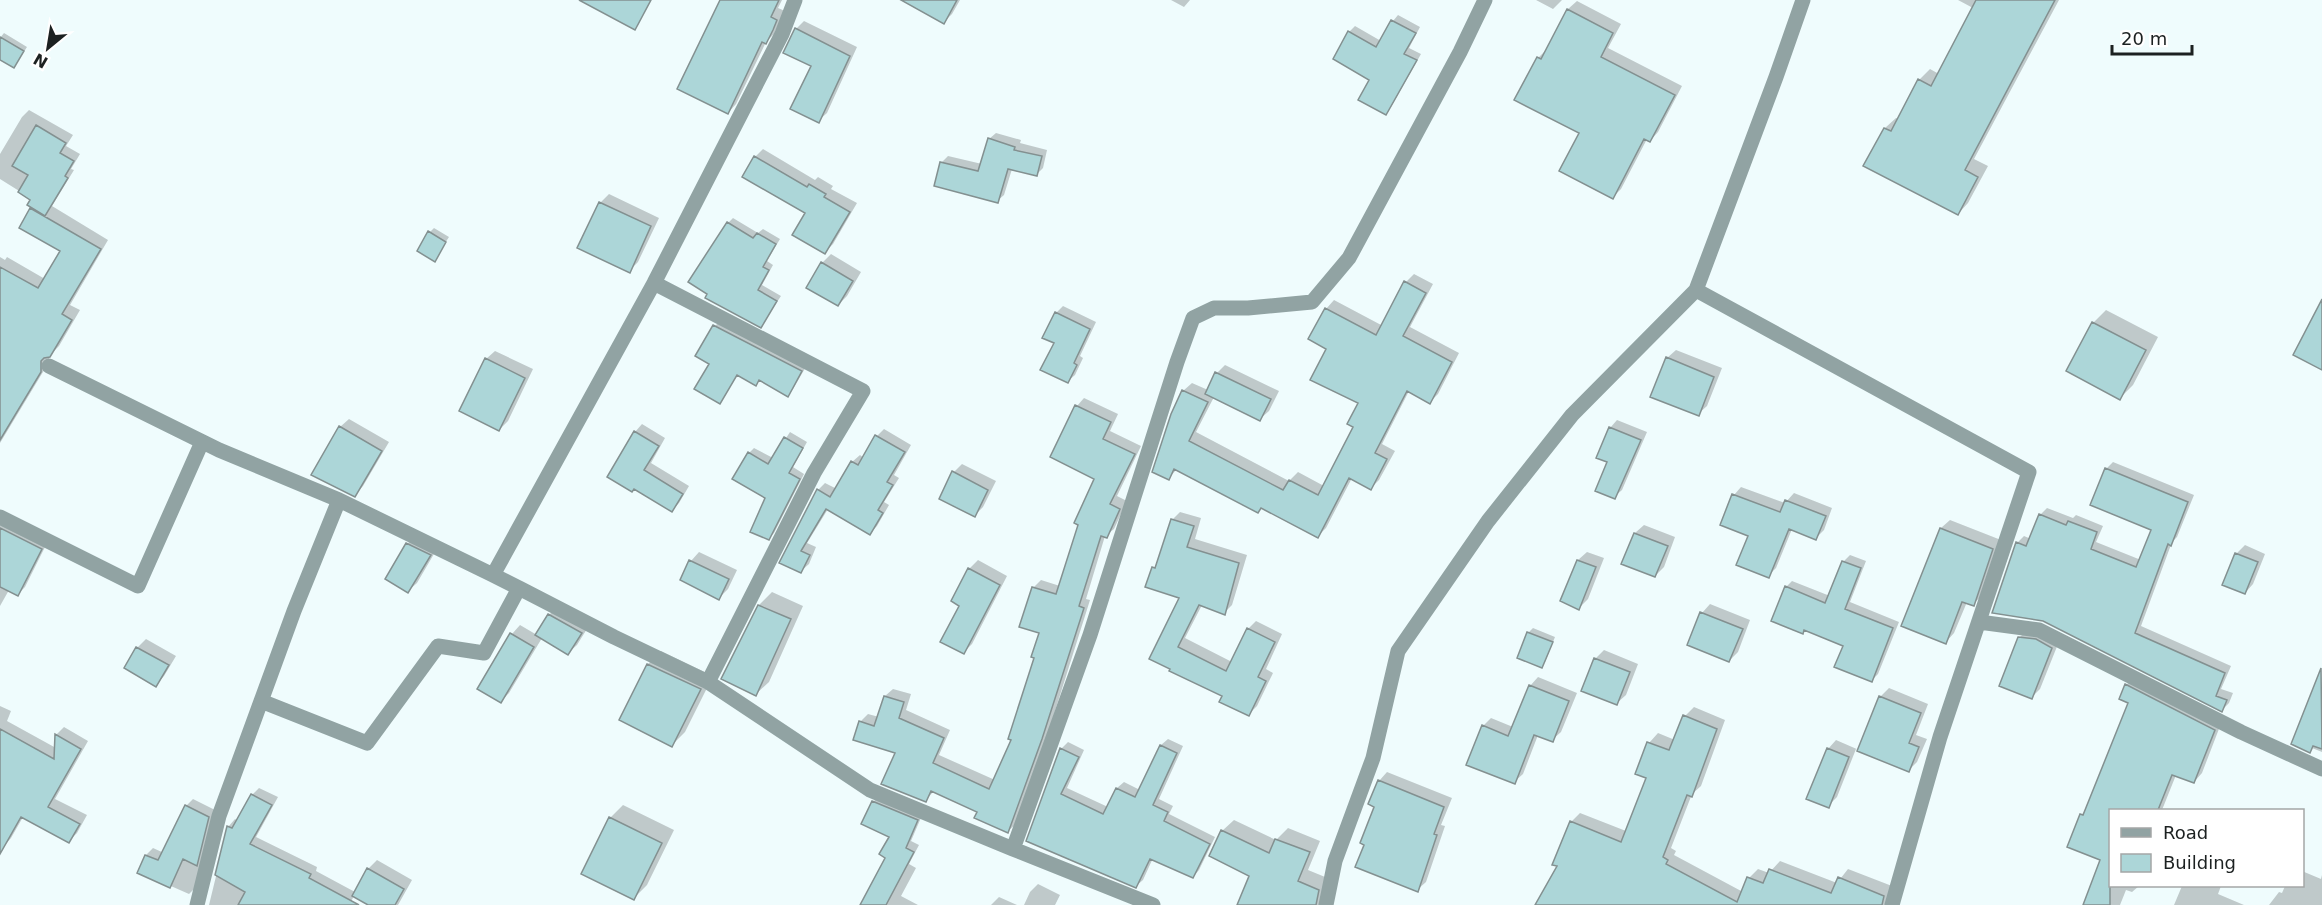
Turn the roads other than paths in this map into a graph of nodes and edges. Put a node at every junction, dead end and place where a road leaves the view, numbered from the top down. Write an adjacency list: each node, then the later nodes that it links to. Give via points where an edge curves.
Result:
1 (795, 0): 4 (street, via 782,34)
2 (1485, 0): 16 (street, via 1349,258 1312,302 1214,308 1193,318 1090,635)
3 (1803, 0): 5 (street)
4 (654, 283): 10 (street); 13 (street, via 863,391 814,473)
5 (1696, 290): 12 (street, via 2030,472); 19 (street, via 1572,416 1488,521 1398,651 1373,758 1335,861)
6 (49, 366): 7 (street)
7 (202, 442): 8 (street); 9 (street, via 138,586)
8 (339, 500): 10 (street); 14 (street)
9 (0, 517)
10 (493, 575): 11 (street)
11 (519, 588): 13 (street); 14 (street, via 484,652 438,646 367,743)
12 (1979, 622): 15 (street, via 2039,630); 20 (street, via 1940,737)
13 (708, 682): 16 (street, via 870,790)
14 (261, 701): 17 (street, via 219,816)
15 (2322, 769)
16 (1013, 849): 18 (street)
17 (197, 905)
18 (1153, 905)
19 (1326, 905)
20 (1892, 905)

